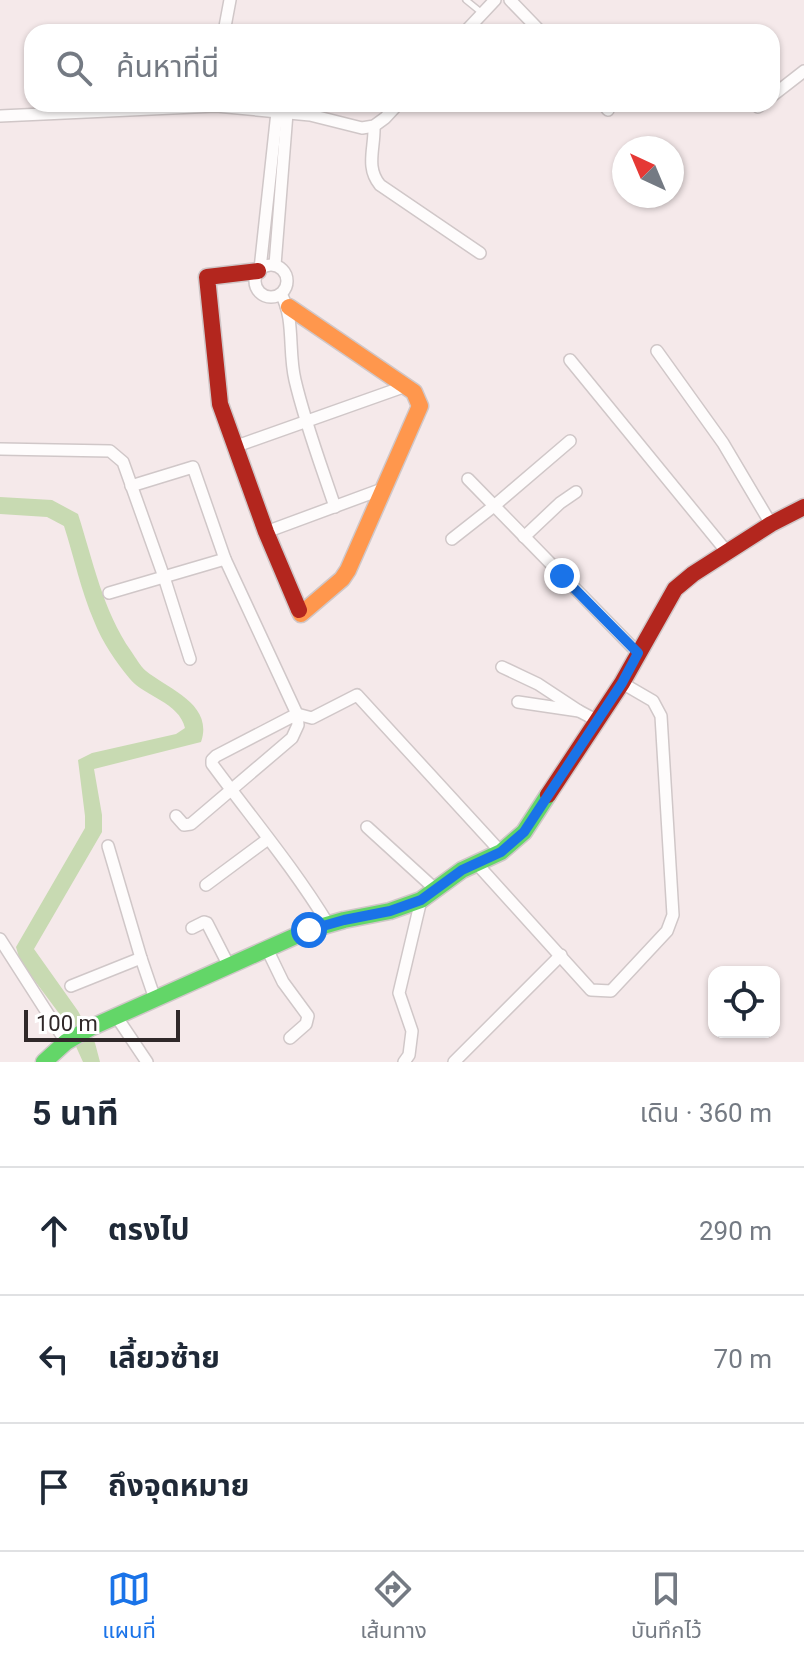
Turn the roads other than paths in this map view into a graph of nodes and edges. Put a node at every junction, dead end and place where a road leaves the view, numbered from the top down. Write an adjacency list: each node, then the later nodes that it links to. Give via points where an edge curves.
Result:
1 (230, 0): 6 (street)
2 (466, 0): 5 (lane)
3 (495, 0): 5 (street)
4 (510, 0): 8 (street)
5 (483, 13): 7 (street)
6 (226, 24)
7 (474, 24)
8 (533, 24)
9 (804, 71): 10 (street)
10 (780, 90)
11 (79, 112): 14 (street)
12 (282, 112): 15 (street); 17 (street); 18 (street)
13 (391, 112): 15 (street)
14 (0, 116)
15 (374, 126): 16 (street, via 371,167 380,185)
16 (480, 253)
17 (275, 265): 18 (street); 19 (street, via 288,279)
18 (259, 270): 19 (street, via 258,291); 25 (street, via 207,277 220,404)
19 (285, 301): 22 (street); 23 (street)
20 (657, 351): 34 (street, via 723,443)
21 (570, 360): 38 (street)
22 (406, 386): 23 (street); 29 (street, via 420,406)
23 (306, 423): 25 (street); 32 (street)
24 (570, 441): 31 (street)
25 (234, 447): 35 (street)
26 (0, 449): 28 (street, via 110,451 123,462)
27 (468, 479): 31 (street)
28 (131, 486): 39 (street, via 193,467); 40 (street)
29 (386, 488): 32 (street); 35 (street, via 342,579 301,614)
30 (576, 492): 36 (street)
31 (494, 506): 36 (street); 37 (street)
32 (335, 507): 35 (street)
33 (804, 507): 34 (street)
34 (771, 524): 38 (street)
35 (266, 532)
36 (524, 537): 42 (street)
37 (452, 539)
38 (727, 552): 42 (street, via 675,589)
39 (225, 559): 40 (street); 48 (street)
40 (164, 577): 41 (street); 43 (street)
41 (109, 593)
42 (638, 653): 45 (street)
43 (190, 659)
44 (502, 667): 47 (street)
45 (622, 683): 49 (street); 64 (street, via 653,701 661,716 673,915 667,931 611,991 591,990)
46 (518, 702): 47 (street)
47 (579, 711): 49 (street)
48 (297, 714): 50 (street, via 292,738); 50 (street, via 214,758 212,764); 55 (street, via 312,718 357,695)
49 (596, 720): 55 (street, via 524,832)
50 (232, 790): 51 (street, via 187,826); 53 (street)
51 (176, 816)
52 (367, 827): 58 (street)
53 (268, 839): 57 (street); 60 (street)
54 (108, 846): 65 (street)
55 (501, 852): 56 (street)
56 (477, 864): 58 (street); 64 (street)
57 (206, 885)
58 (435, 889): 59 (street)
59 (421, 900): 60 (street); 74 (street, via 399,993 412,1031)
60 (328, 924): 63 (street)
61 (192, 928): 66 (street, via 208,924)
62 (1, 941): 71 (street)
63 (267, 949): 66 (street); 70 (street, via 307,1014 306,1024)
64 (561, 955): 75 (street)
65 (141, 958): 67 (street); 68 (street)
66 (229, 966): 68 (street)
67 (71, 986)
68 (155, 999): 69 (street)
69 (116, 1016): 71 (street); 73 (street)
70 (290, 1038)
71 (68, 1040): 72 (street)
72 (44, 1062)
73 (147, 1062)
74 (404, 1062)
75 (454, 1062)

